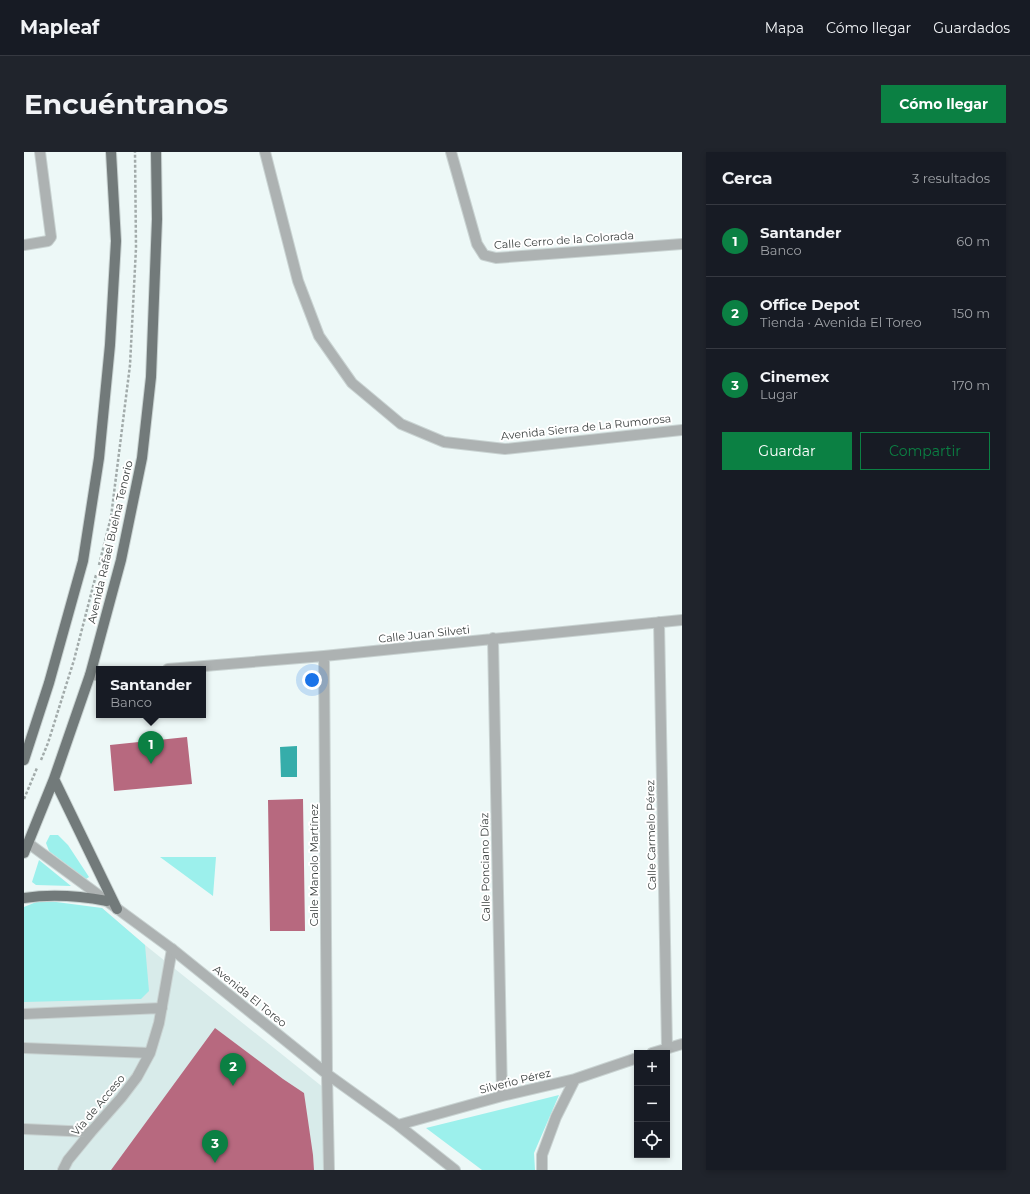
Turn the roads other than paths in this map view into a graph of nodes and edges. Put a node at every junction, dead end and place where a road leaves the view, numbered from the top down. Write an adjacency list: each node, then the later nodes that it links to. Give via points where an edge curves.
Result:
1 (40, 152): 7 (street, via 51,237 48,241)
2 (111, 152): 16 (main road, Avenida Rafael Buelna Tenorio, via 116,241 99,458 83,561 49,683)
3 (156, 152): 13 (main road, Avenida Rafael Buelna Tenorio, via 157,219 151,377 142,458)
4 (265, 152): 8 (street, Avenida Sierra de La Rumorosa, via 298,280 319,336 352,383 401,424 444,442 505,449)
5 (451, 152): 6 (street, Calle Cerro de la Colorada, via 478,244 484,255 496,258)
6 (682, 244)
7 (24, 245)
8 (682, 430)
9 (682, 620): 10 (street, Calle Juan Silveti)
10 (659, 622): 11 (street, Calle Juan Silveti); 28 (street, Calle Carmelo Pérez)
11 (493, 638): 12 (street, Calle Juan Silveti); 34 (street, Calle Ponciano Díaz)
12 (324, 656): 14 (street, Calle Juan Silveti); 32 (street, Calle Manolo Martínez)
13 (97, 666)
14 (204, 666)
15 (95, 675): 17 (main road, Avenida Rafael Buelna Tenorio)
16 (24, 760)
17 (54, 779): 18 (main road, Avenida Rafael Buelna Tenorio); 22 (main road)
18 (26, 842): 19 (main road, Avenida Rafael Buelna Tenorio); 21 (street, Avenida El Toreo)
19 (24, 853)
20 (24, 898): 21 (main road, via 81,897)
21 (106, 901): 22 (street, Avenida El Toreo)
22 (117, 909): 23 (street, Avenida El Toreo)
23 (172, 949): 24 (street, Vía de Acceso); 32 (street, Avenida El Toreo)
24 (162, 1008): 25 (street); 30 (street, Vía de Acceso)
25 (24, 1014)
26 (682, 1044): 28 (street)
27 (24, 1048): 30 (street)
28 (667, 1048): 29 (street)
29 (661, 1050)
30 (150, 1053): 37 (street, Vía de Acceso, via 137,1077)
31 (634, 1059): 33 (street, Silverio Pérez)
32 (327, 1074): 35 (street, Avenida El Toreo); 39 (street, Calle Manolo Martínez)
33 (575, 1080): 34 (street, Silverio Pérez); 41 (street, via 556,1117 542,1155)
34 (502, 1096): 35 (street, Silverio Pérez)
35 (398, 1125): 40 (street, Avenida El Toreo)
36 (24, 1129): 37 (street)
37 (91, 1132): 38 (street, Vía de Acceso)
38 (62, 1170)
39 (329, 1170)
40 (455, 1170)
41 (542, 1170)

